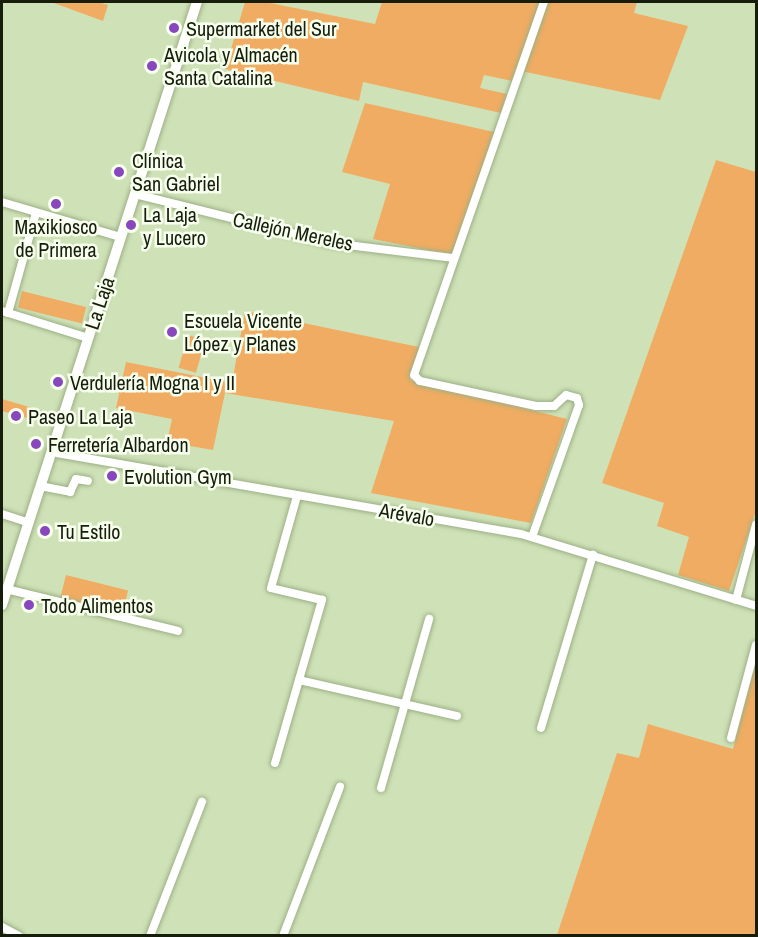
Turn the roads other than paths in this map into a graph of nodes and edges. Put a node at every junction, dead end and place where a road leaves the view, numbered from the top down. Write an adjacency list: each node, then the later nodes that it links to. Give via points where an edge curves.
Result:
1 (197, 2): 3 (main road, La Laja)
2 (544, 2): 7 (street)
3 (135, 194): 6 (main road, La Laja); 7 (street, Callejón Mereles, via 331,243)
4 (2, 202): 5 (street)
5 (36, 213): 6 (street); 8 (street)
6 (120, 237): 9 (main road, La Laja)
7 (454, 258): 17 (street, via 424,340 416,379 546,407 566,395 577,398 579,405)
8 (5, 312): 9 (street)
9 (88, 338): 10 (main road, La Laja)
10 (51, 453): 12 (main road, La Laja); 13 (street, Arévalo)
11 (88, 481): 12 (street, via 76,479 70,492)
12 (40, 486): 15 (main road, La Laja)
13 (297, 496): 17 (street, Arévalo); 26 (street, via 271,588 322,600)
14 (2, 514): 15 (street)
15 (27, 522): 19 (main road, La Laja)
16 (756, 525): 20 (street)
17 (532, 537): 18 (street, Arévalo)
18 (593, 555): 20 (street, Arévalo); 29 (street)
19 (6, 589): 21 (main road, La Laja); 24 (street)
20 (736, 600): 22 (street, Arévalo)
21 (2, 605)
22 (756, 606)
23 (429, 619): 27 (street)
24 (178, 631)
25 (756, 645): 30 (street)
26 (299, 680): 27 (street); 31 (street)
27 (406, 704): 28 (street); 33 (street)
28 (457, 716)
29 (541, 728)
30 (730, 738)
31 (275, 763)
32 (340, 787): 38 (street)
33 (381, 788)
34 (202, 802): 37 (street)
35 (2, 927): 36 (street)
36 (19, 936)
37 (150, 936)
38 (283, 936)

